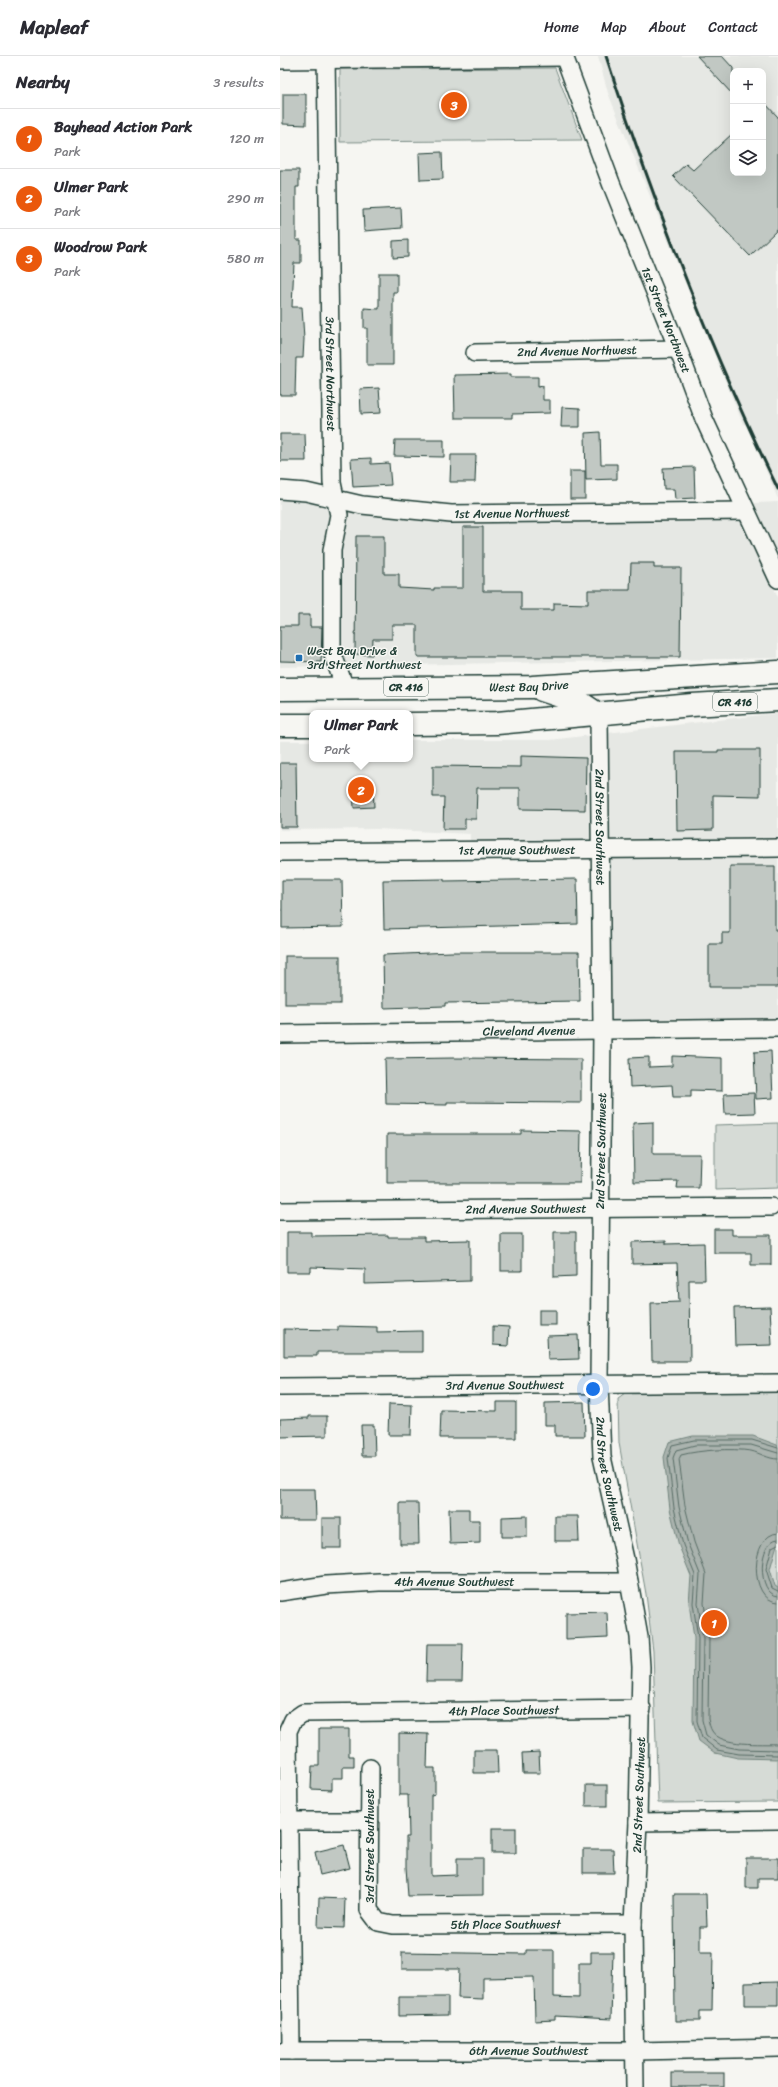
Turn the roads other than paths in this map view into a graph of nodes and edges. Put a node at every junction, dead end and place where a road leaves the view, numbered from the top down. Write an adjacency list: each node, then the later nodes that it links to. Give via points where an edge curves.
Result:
1 (564, 57): 2 (street); 4 (street, 1st Street Northwest, via 611,183)
2 (326, 58): 3 (street); 7 (street, 3rd Street Northwest, via 332,483)
3 (280, 60)
4 (678, 349): 5 (street, 2nd Avenue Northwest); 8 (street, 1st Street Northwest, via 704,419)
5 (475, 353)
6 (280, 490): 7 (street, 1st Avenue Northwest, via 306,492)
7 (335, 500): 8 (street, 1st Avenue Northwest, via 452,514); 13 (street, 3rd Street Northwest, via 339,515 332,550 332,652)
8 (746, 511): 9 (street, 1st Street Northwest)
9 (778, 579)
10 (778, 672): 11 (main road, West Bay Drive / CR 416)
11 (706, 675): 12 (main road, West Bay Drive / CR 416); 18 (main road, via 681,688 621,694)
12 (532, 687): 13 (main road, West Bay Drive / CR 416); 18 (main road, via 581,703)
13 (345, 688): 14 (main road, West Bay Drive / CR 416)
14 (280, 689)
15 (778, 689): 17 (main road, via 717,693)
16 (778, 700): 17 (main road, CR 416)
17 (692, 705): 18 (main road, CR 416)
18 (599, 715): 19 (main road, CR 416, via 497,723); 23 (street, 2nd Street Southwest)
19 (413, 724)
20 (280, 725): 21 (main road)
21 (309, 725)
22 (778, 848): 23 (street, 1st Avenue Southwest)
23 (601, 849): 24 (street, 1st Avenue Southwest); 26 (street, 2nd Street Southwest)
24 (280, 852)
25 (778, 1028): 26 (street, Cleveland Avenue)
26 (602, 1029): 27 (street, Cleveland Avenue); 29 (street, 2nd Street Southwest)
27 (280, 1034)
28 (771, 1207): 29 (street, 2nd Avenue Southwest)
29 (601, 1209): 30 (street, 2nd Avenue Southwest); 32 (street, 2nd Street Southwest)
30 (280, 1211)
31 (778, 1383): 32 (street, 3rd Avenue Southwest)
32 (599, 1384): 33 (street, 3rd Avenue Southwest); 34 (street, 2nd Street Southwest, via 602,1457)
33 (280, 1386)
34 (629, 1582): 35 (street, 4th Avenue Southwest, via 380,1582 326,1585); 36 (street, 2nd Street Southwest, via 639,1637)
35 (280, 1592)
36 (642, 1709): 39 (street, 4th Place Southwest, via 303,1713 293,1720 288,1731); 41 (street, 2nd Street Southwest)
37 (370, 1768): 40 (street, 3rd Street Southwest)
38 (778, 1820): 41 (street)
39 (285, 1821): 40 (street); 45 (street, 4th Place Southwest)
40 (369, 1821): 42 (street, 3rd Street Southwest, via 369,1910)
41 (638, 1822): 43 (street, 2nd Street Southwest)
42 (378, 1922): 43 (street, 5th Place Southwest, via 393,1925)
43 (633, 1924): 46 (street, 2nd Street Southwest)
44 (778, 2048): 46 (street, 6th Avenue Southwest)
45 (285, 2051): 46 (street, 6th Avenue Southwest)
46 (636, 2051): 47 (street, 2nd Street Southwest)
47 (635, 2087)

